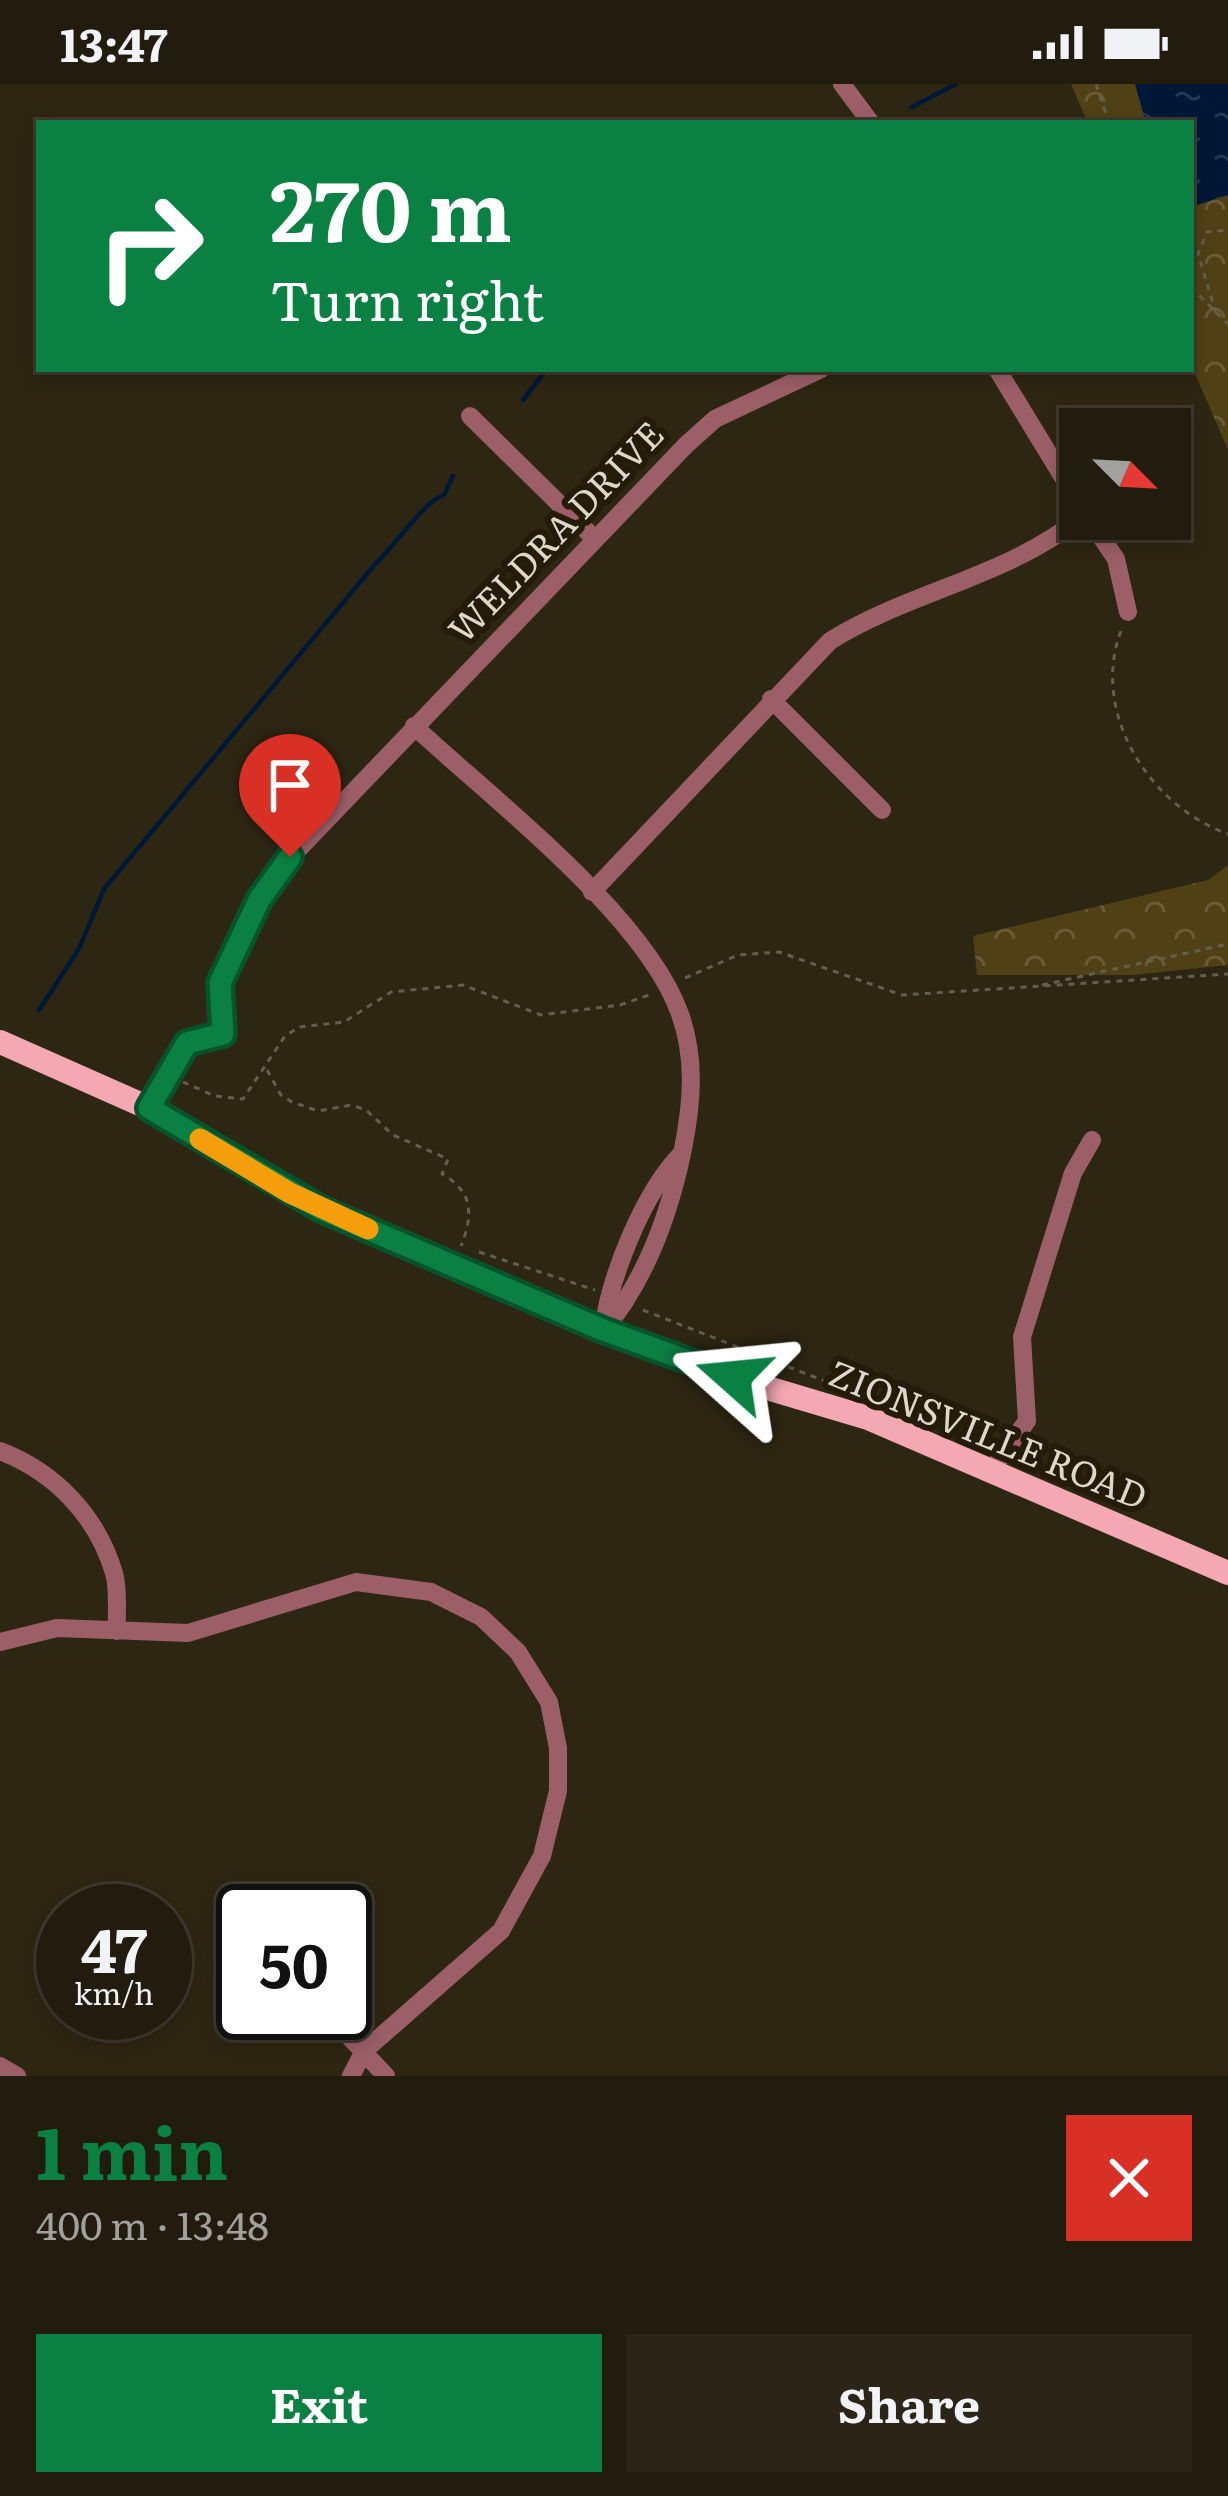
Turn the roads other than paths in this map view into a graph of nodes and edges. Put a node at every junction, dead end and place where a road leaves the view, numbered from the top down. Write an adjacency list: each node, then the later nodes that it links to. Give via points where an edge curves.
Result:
1 (842, 84): 2 (street)
2 (869, 120)
3 (815, 372): 8 (street, WELDRA DRIVE, via 716,418)
4 (999, 372): 6 (street)
5 (470, 416): 8 (street)
6 (1059, 471)
7 (1059, 535): 11 (street, via 999,568 868,617 830,641)
8 (593, 537): 12 (street, WELDRA DRIVE)
9 (1103, 540): 10 (street, via 1116,559)
10 (1128, 613)
11 (771, 699): 13 (street); 14 (street)
12 (414, 726): 14 (street); 16 (street, WELDRA DRIVE, via 259,900 220,983 223,1034 187,1043)
13 (882, 810)
14 (592, 892): 18 (street, via 657,968 680,1015 692,1094 680,1181 627,1303)
15 (0, 1042): 16 (main road, ZIONSVILLE ROAD)
16 (149, 1108): 18 (main road, ZIONSVILLE ROAD, via 321,1209)
17 (1092, 1140): 20 (street, via 1073,1172 1022,1337 1027,1421)
18 (603, 1330): 20 (main road, ZIONSVILLE ROAD, via 697,1367 840,1407)
19 (0, 1450): 22 (street, via 80,1504 115,1575)
20 (991, 1472): 21 (main road, ZIONSVILLE ROAD)
21 (1228, 1574)
22 (117, 1631): 23 (street, via 57,1628); 25 (street, via 188,1633 356,1582 431,1592 482,1617 518,1652 549,1702 558,1791 525,1893 501,1931)
23 (0, 1642)
24 (353, 2040): 25 (street)
25 (364, 2051): 28 (street); 29 (street)
26 (0, 2066): 27 (street)
27 (17, 2076)
28 (352, 2076)
29 (386, 2076)

